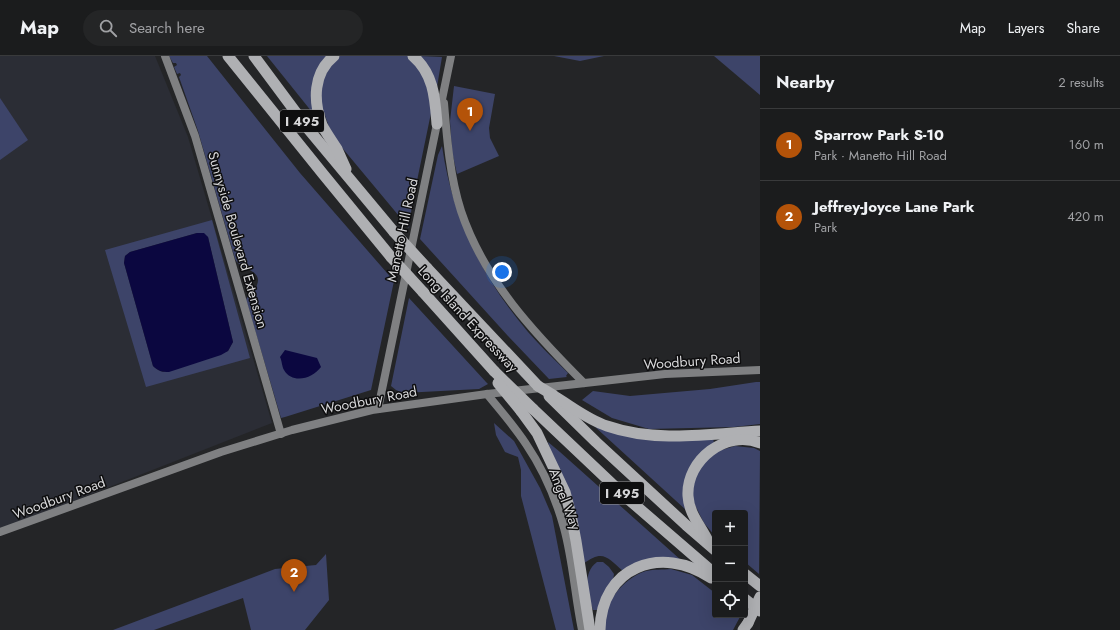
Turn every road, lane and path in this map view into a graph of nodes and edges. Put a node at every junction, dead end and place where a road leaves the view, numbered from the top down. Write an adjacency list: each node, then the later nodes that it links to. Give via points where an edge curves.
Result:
1 (165, 56): 17 (main road, Sunnyside Boulevard Extension, via 197,144)
2 (228, 56): 10 (highway, Long Island Expressway / I 495, bridge, via 391,257)
3 (254, 56): 9 (highway, Long Island Expressway / I 495)
4 (334, 56): 9 (highway, via 323,68 318,79 316,99 322,125 337,149)
5 (414, 56): 8 (highway, via 431,81 435,94)
6 (451, 56): 7 (main road, Manetto Hill Road)
7 (444, 93): 8 (main road, Manetto Hill Road); 12 (main road, via 447,141 454,183 474,241 512,304 530,327)
8 (437, 124): 15 (main road, Manetto Hill Road)
9 (353, 184): 13 (highway, Long Island Expressway / I 495, bridge, via 394,232)
10 (490, 368): 21 (highway, Long Island Expressway / I 495, bridge, via 627,498); 30 (highway, bridge, via 537,433 565,492)
11 (760, 370): 12 (main road, Woodbury Road, via 665,374)
12 (584, 384): 14 (main road, Woodbury Road)
13 (538, 386): 16 (highway, bridge, via 607,426 628,433 672,436); 20 (highway, Long Island Expressway / I 495, bridge)
14 (487, 394): 15 (main road, Woodbury Road); 29 (main road, Angel Way, via 526,444 556,505 569,550)
15 (378, 409): 17 (main road, Woodbury Road)
16 (760, 431)
17 (281, 434): 19 (main road, Woodbury Road, via 162,473)
18 (760, 443): 20 (highway, via 738,439 722,443 708,452 693,472 688,489 689,506)
19 (0, 532)
20 (712, 548)
21 (712, 571)
22 (748, 576): 24 (highway)
23 (712, 579): 31 (highway, via 685,565 667,562 651,562 636,568 614,586 605,600 600,617)
24 (760, 586)
25 (760, 597): 28 (highway, bridge)
26 (748, 603): 27 (highway)
27 (760, 612)
28 (745, 628)
29 (582, 630)
30 (590, 630)
31 (600, 630)

